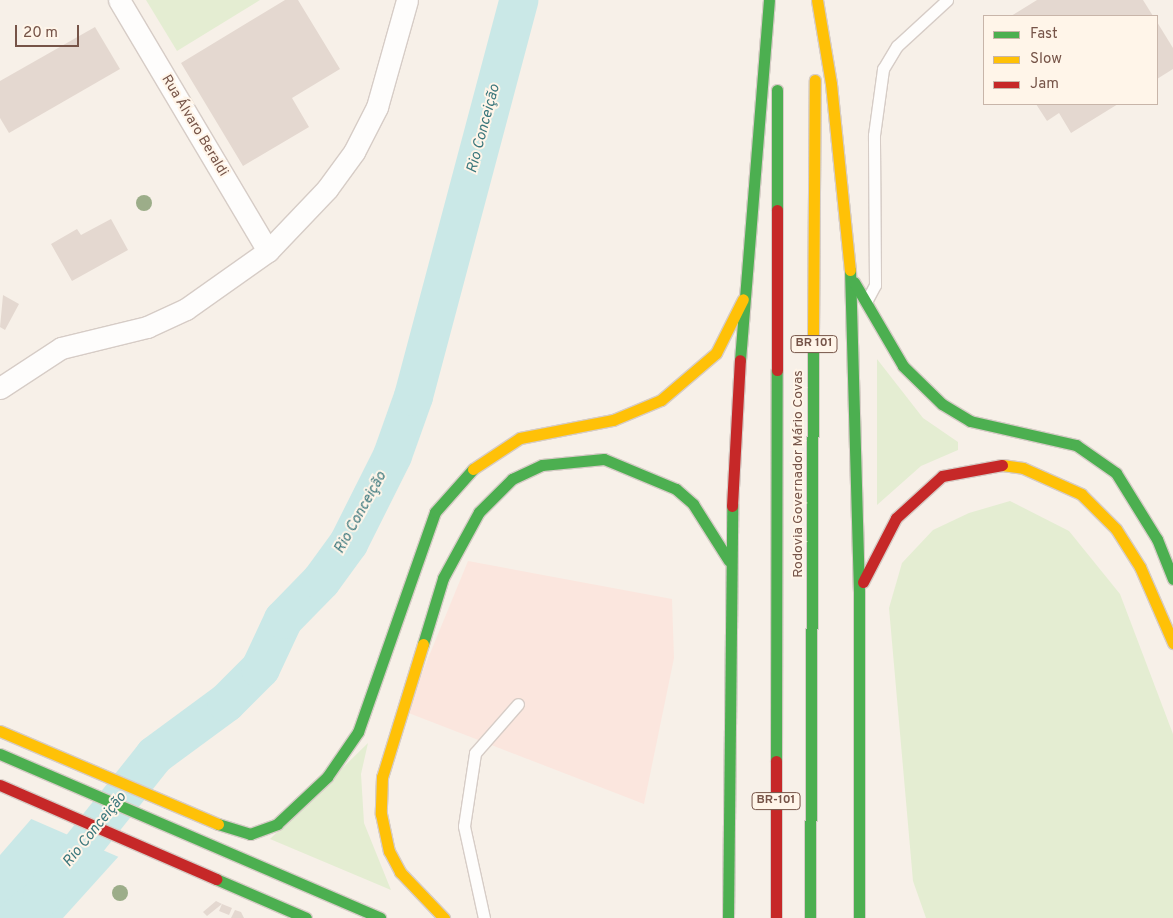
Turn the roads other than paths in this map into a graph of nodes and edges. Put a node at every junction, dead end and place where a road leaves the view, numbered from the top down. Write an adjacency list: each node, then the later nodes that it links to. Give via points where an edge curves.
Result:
1 (119, 0): 7 (street, Rua Álvaro Beraldi)
2 (407, 0): 7 (street, via 377,107 354,152 327,189)
3 (769, 0): 9 (main road)
4 (777, 0): 26 (main road, Rodovia Governador Mário Covas / BR-101)
5 (816, 0): 8 (main road, via 831,84); 16 (main road, Rodovia Governador Mário Covas / BR 101)
6 (947, 0): 10 (lane, via 897,46 883,69 874,135 875,285)
7 (268, 251): 11 (street, via 186,310 147,327 61,348)
8 (851, 276): 10 (main road); 14 (main road)
9 (744, 298): 12 (main road); 18 (main road, via 716,353 662,400 613,420 520,438 493,452 462,478 435,512 411,570 358,732 299,807 277,824 250,834 185,810)
10 (865, 304): 13 (main road, via 902,366 942,404 970,421 1076,446 1116,473 1157,539)
11 (0, 388)
12 (729, 561): 23 (main road, via 693,504 676,489 604,459 570,458 542,465 512,480 479,512 443,578 382,777 381,814 389,851 400,872); 25 (main road)
13 (1173, 579)
14 (859, 591): 15 (main road, via 880,542 896,518 936,480 963,470 1015,467 1081,494 1116,529 1140,567); 28 (main road)
15 (1173, 644)
16 (813, 687): 27 (main road, Rodovia Governador Mário Covas / BR-101)
17 (518, 704): 24 (lane, via 475,753 464,826)
18 (0, 731)
19 (0, 754): 22 (main road)
20 (4, 787): 21 (main road)
21 (306, 918)
22 (380, 918)
23 (444, 918)
24 (484, 918)
25 (728, 918)
26 (776, 918)
27 (810, 918)
28 (859, 918)

